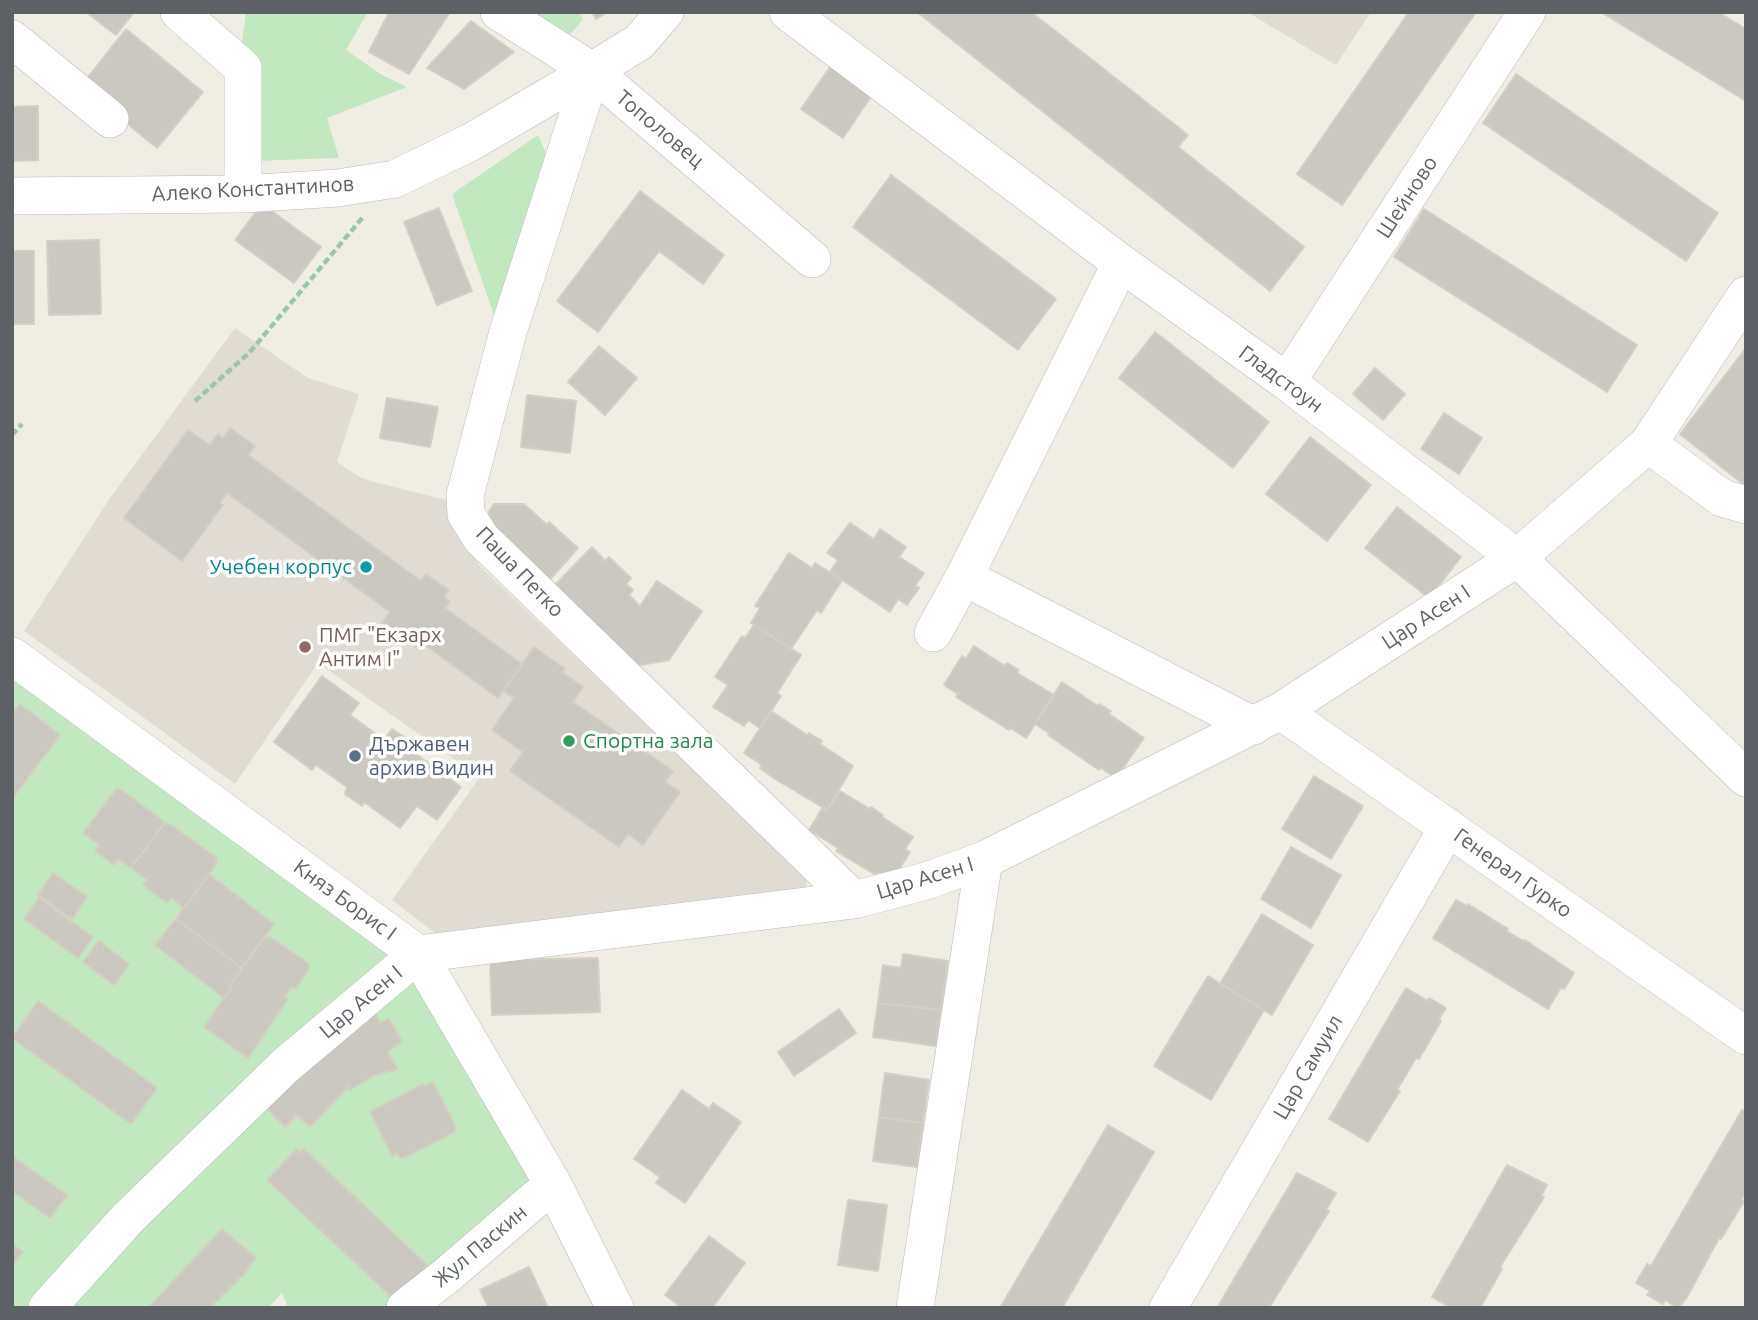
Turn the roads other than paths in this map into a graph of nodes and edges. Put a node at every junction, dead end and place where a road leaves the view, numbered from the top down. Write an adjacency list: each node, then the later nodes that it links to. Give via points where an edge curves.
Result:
1 (29, 12): 7 (street)
2 (179, 12): 10 (street, via 243,68)
3 (499, 12): 8 (street, Тополовец)
4 (665, 12): 8 (street, via 639,42)
5 (788, 12): 13 (street, Гладстоун)
6 (1527, 12): 15 (street, Шейново)
7 (12, 37): 9 (street)
8 (592, 71): 10 (street, Алеко Константинов, via 471,142 396,179); 12 (street, Тополовец); 26 (street, Паша Петко, via 508,332 465,495 466,514 481,538)
9 (110, 119)
10 (243, 194): 11 (street, Алеко Константинов)
11 (12, 197)
12 (812, 259)
13 (1121, 262): 15 (street, Гладстоун); 19 (street)
14 (1746, 295): 16 (street, Цар Асен I)
15 (1287, 382): 18 (street, Гладстоун)
16 (1648, 444): 17 (street, via 1723,498); 18 (street, Цар Асен I)
17 (1746, 505)
18 (1517, 558): 22 (street, Цар Асен I); 23 (street, Гладстоун)
19 (964, 577): 20 (street); 22 (street, Генерал Гурко)
20 (933, 633)
21 (16, 665): 27 (street, Княз Борис I)
22 (1268, 718): 24 (street, Генерал Гурко); 25 (street, Цар Асен I)
23 (1746, 778)
24 (1448, 827): 28 (street, Генерал Гурко); 34 (street, Цар Самуил)
25 (984, 860): 26 (street, Цар Асен I); 33 (street)
26 (854, 900): 27 (street, Цар Асен I)
27 (418, 954): 29 (street, Княз Борис I); 30 (street, Цар Асен I, via 286,1065 129,1217)
28 (1746, 1036)
29 (554, 1184): 31 (street, Жул Паскин); 32 (street, Княз Борис I)
30 (47, 1308)
31 (405, 1308)
32 (615, 1308)
33 (915, 1308)
34 (1168, 1308)

